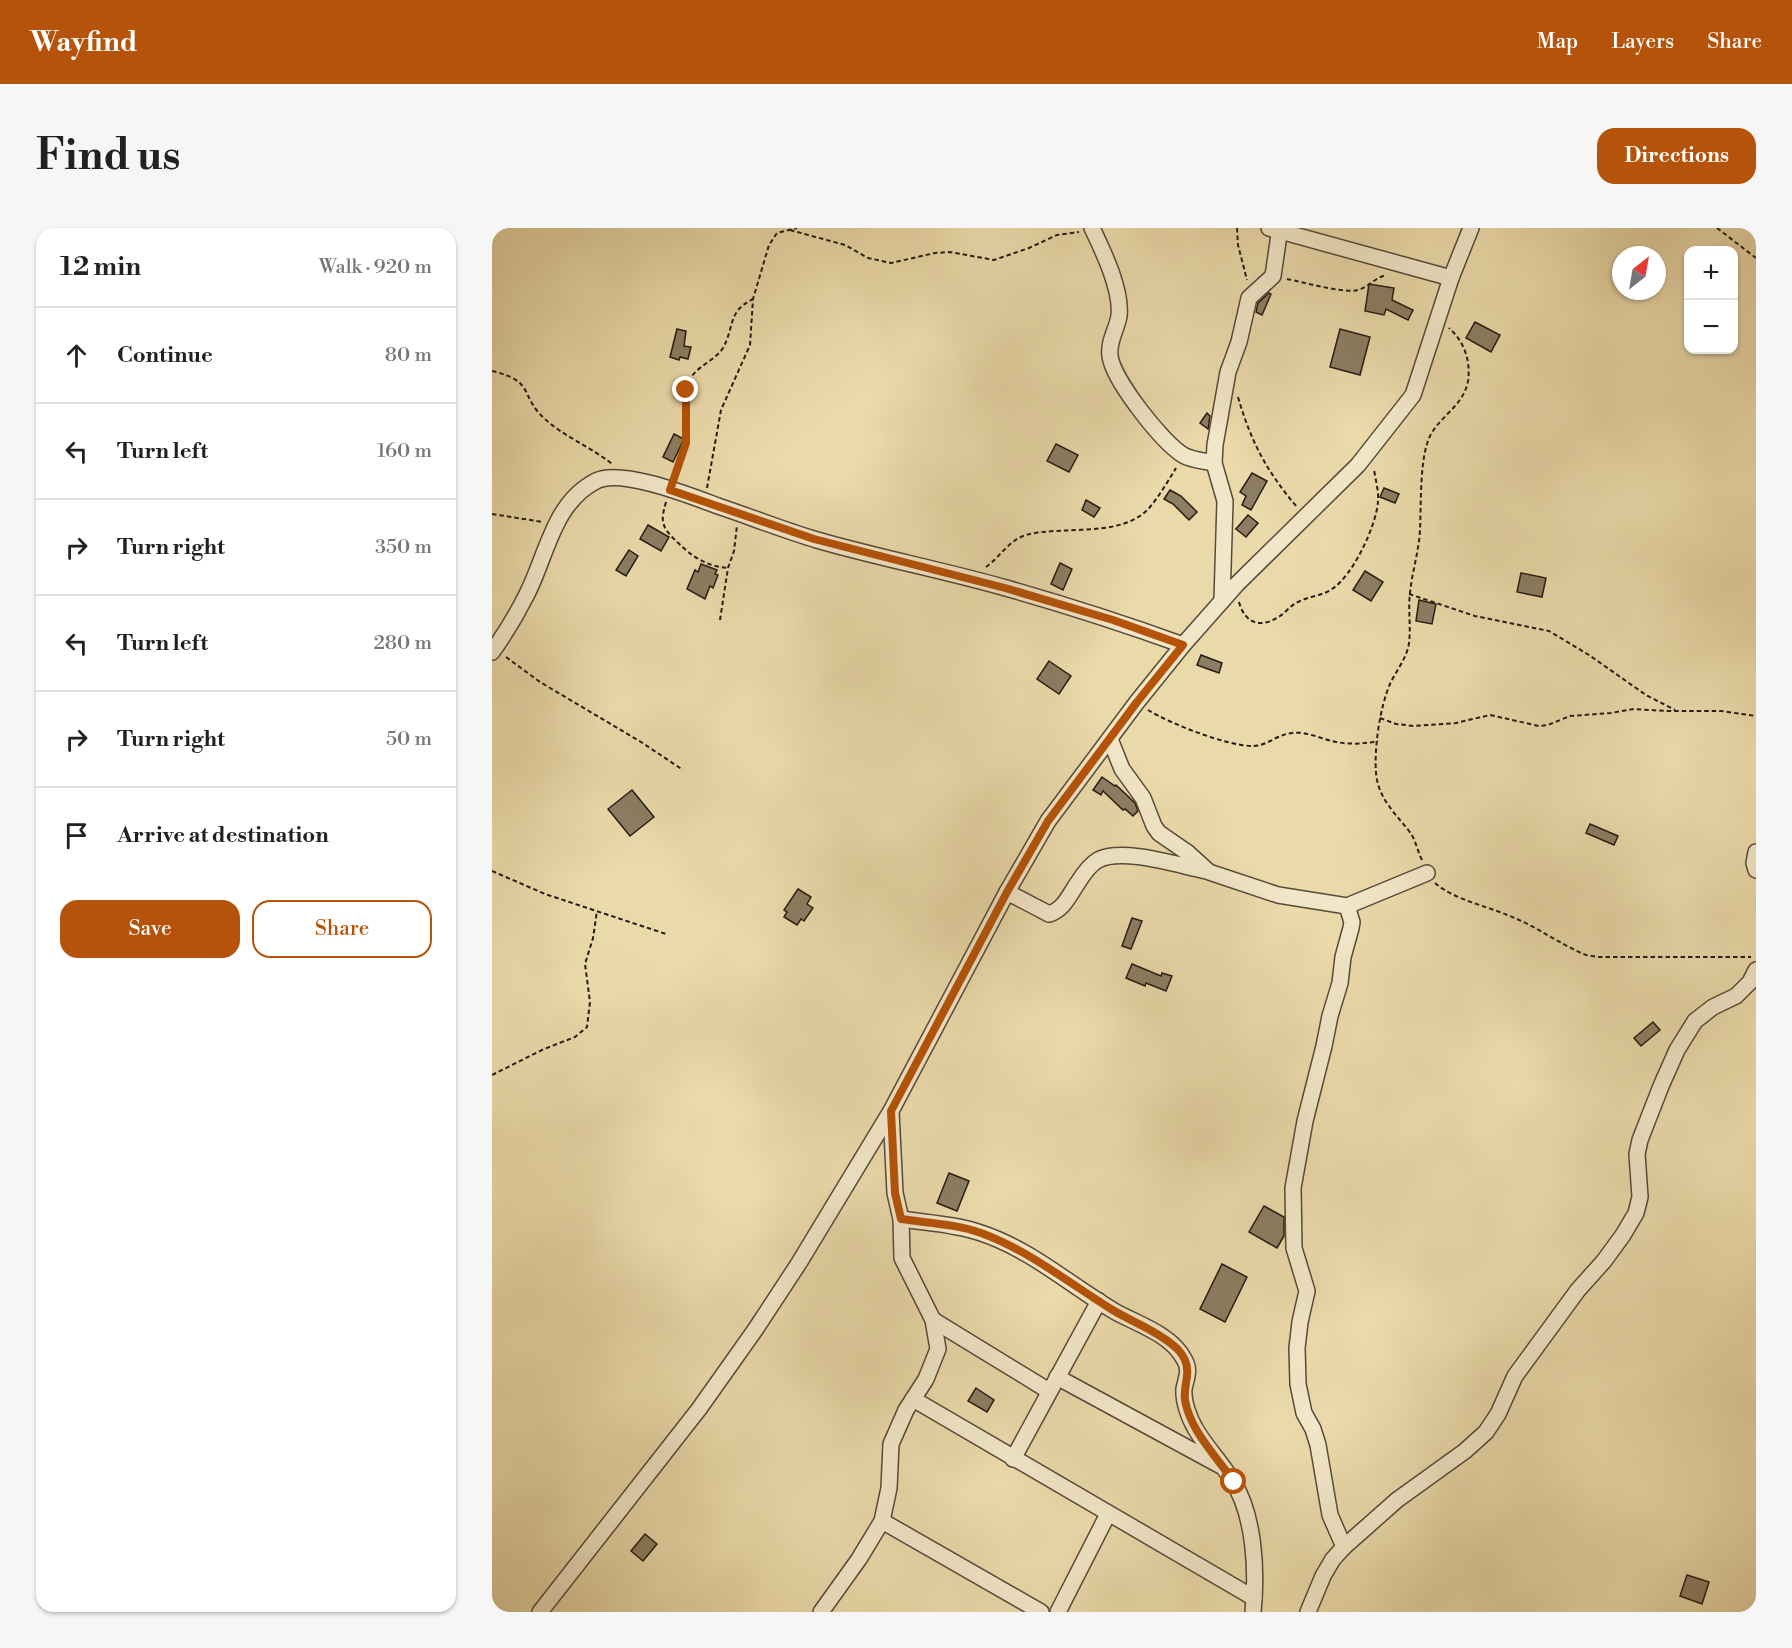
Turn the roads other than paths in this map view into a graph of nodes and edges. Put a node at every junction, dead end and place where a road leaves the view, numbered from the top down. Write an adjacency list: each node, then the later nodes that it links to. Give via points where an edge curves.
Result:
1 (1471, 228): 4 (street)
2 (1092, 229): 5 (street, via 1117,295 1119,315 1110,345 1115,374 1169,443 1184,456)
3 (1276, 229): 4 (street); 5 (street, via 1273,276 1249,297 1228,372)
4 (1451, 278): 6 (street, via 1413,395 1358,465)
5 (1214, 463): 6 (street, via 1225,501)
6 (1222, 601): 7 (street)
7 (1183, 645): 8 (street, via 1113,620 814,539 696,498 628,477 611,476 580,491 563,510 527,595); 9 (street)
8 (495, 648)
9 (1110, 739): 12 (street, via 1154,826); 14 (street, via 1048,821)
10 (1756, 852): 11 (street)
11 (1756, 870)
12 (1209, 872): 14 (street, via 1123,855 1100,859 1092,864 1059,909 1049,914); 15 (street, via 1278,896)
13 (1427, 873): 15 (street)
14 (1007, 892): 17 (street)
15 (1347, 906): 28 (street, via 1351,928 1293,1188 1294,1248 1308,1291 1297,1348 1298,1384 1304,1413 1318,1445 1330,1515)
16 (1756, 970): 28 (street, via 1736,996 1695,1021 1677,1050 1640,1140 1640,1197 1636,1213 1515,1376 1486,1432 1397,1500)
17 (891, 1111): 18 (street, via 895,1193); 31 (street, via 755,1330)
18 (901, 1219): 19 (street, via 954,1227 1005,1243); 20 (street, via 902,1258)
19 (1099, 1301): 21 (street); 25 (street, via 1154,1332 1185,1360 1185,1402 1190,1416)
20 (933, 1320): 22 (street); 23 (street, via 938,1349)
21 (1057, 1377): 22 (street); 25 (street)
22 (1049, 1391): 24 (street)
23 (913, 1399): 24 (street); 27 (street, via 891,1444 889,1488)
24 (1013, 1459): 26 (street)
25 (1224, 1468): 29 (street, via 1245,1510 1253,1546)
26 (1108, 1514): 29 (street); 34 (street)
27 (882, 1521): 32 (street); 33 (street)
28 (1344, 1547): 30 (street, via 1323,1576)
29 (1253, 1605)
30 (1312, 1610)
31 (540, 1612)
32 (821, 1612)
33 (1041, 1612)
34 (1058, 1612)

